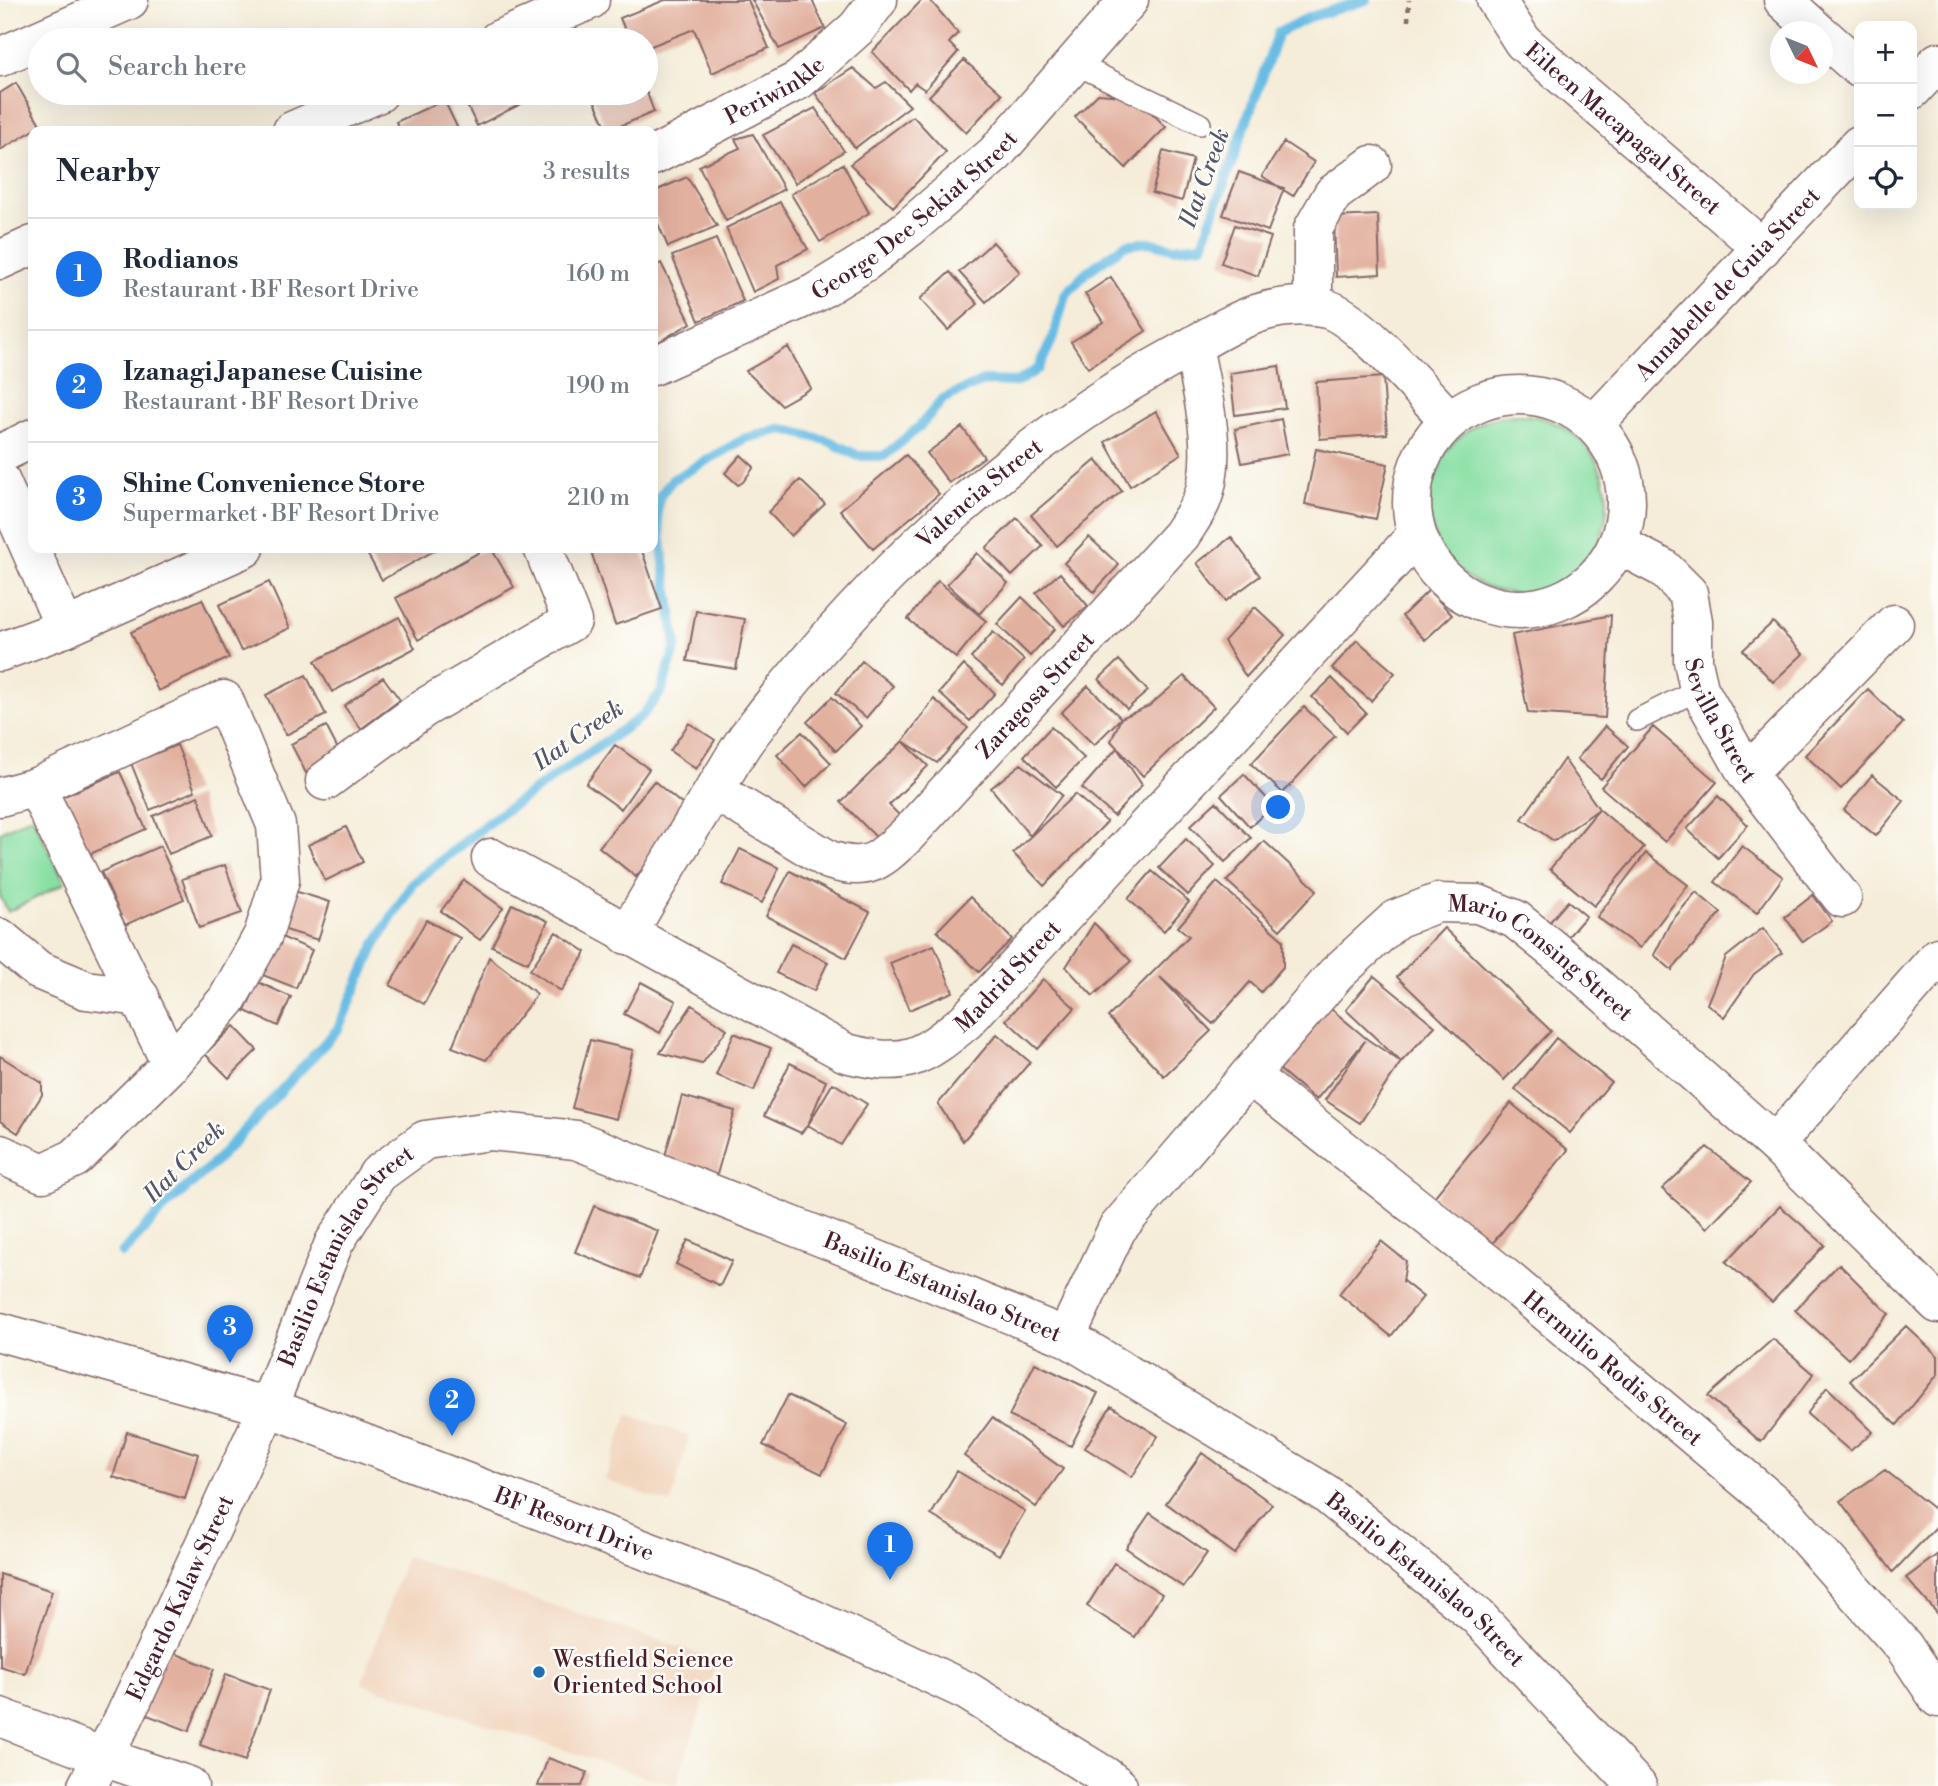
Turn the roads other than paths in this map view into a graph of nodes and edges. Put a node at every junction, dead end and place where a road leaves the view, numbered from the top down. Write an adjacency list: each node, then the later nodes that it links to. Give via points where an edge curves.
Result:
1 (129, 0): 8 (street)
2 (590, 0): 9 (street)
3 (878, 0): 21 (street, Periwinkle, via 857,28 799,80)
4 (1129, 0): 14 (street, George Dee Sekiat Street)
5 (1496, 0): 24 (street, Eileen Macapagal Street, via 1523,42)
6 (1783, 0): 7 (street)
7 (1806, 21)
8 (66, 28)
9 (526, 28)
10 (28, 45): 12 (street)
11 (1833, 45): 15 (street)
12 (0, 57)
13 (1938, 62): 16 (street)
14 (1076, 64): 18 (lane); 28 (street, George Dee Sekiat Street, via 995,154 865,262 815,293)
15 (1854, 64)
16 (1917, 85)
17 (352, 105): 19 (street)
18 (1200, 124)
19 (303, 126)
20 (1857, 147): 24 (street, Annabelle de Guia Street)
21 (658, 153)
22 (1372, 164): 26 (street, via 1333,194 1313,229)
23 (28, 247): 25 (street)
24 (1762, 248): 30 (street, Annabelle de Guia Street)
25 (0, 260)
26 (1313, 307): 27 (street, Valencia Street, via 1260,311); 29 (street, Valencia Street, via 1330,310 1357,326)
27 (1193, 346): 47 (street, Valencia Street, via 1126,383 1054,433 903,559 745,741); 47 (street, Zaragosa Street, via 1206,416 1209,465 1201,502 1181,535 897,845 870,864 850,867 829,860)
28 (658, 364)
29 (1449, 420): 30 (street, via 1484,400 1523,394 1562,401); 34 (street, via 1428,444 1415,473 1411,504)
30 (1595, 423): 36 (street, via 1615,450 1626,480 1627,513)
31 (28, 440): 32 (street)
32 (0, 454)
33 (0, 480): 35 (street)
34 (1416, 536): 36 (street, via 1434,568 1461,593 1496,608 1533,609 1568,598 1598,576); 51 (street, Madrid Street, via 966,1021 934,1047 906,1060 878,1061 846,1053)
35 (28, 544)
36 (1619, 544): 43 (street, Sevilla Street, via 1663,568 1688,593)
37 (32, 553): 41 (street)
38 (234, 553): 41 (street)
39 (545, 553): 46 (street, via 572,621 424,708)
40 (1894, 624): 45 (street)
41 (65, 628): 42 (street)
42 (0, 652)
43 (1699, 689): 44 (lane); 45 (street, Sevilla Street)
44 (1637, 720)
45 (1747, 774): 50 (street, Sevilla Street)
46 (325, 781)
47 (714, 790): 51 (street, Valencia Street)
48 (18, 792): 54 (street); 55 (street, via 224,700 276,825 280,880 263,935 227,1000)
49 (491, 858): 51 (street, Madrid Street)
50 (1842, 898)
51 (627, 934)
52 (0, 939): 54 (street, via 38,970 86,990)
53 (1938, 957): 57 (street)
54 (140, 997): 55 (street)
55 (171, 1064): 58 (street, via 75,1158 43,1173)
56 (1249, 1075): 57 (street, Mario Consing Street, via 1336,974 1396,919 1437,903 1478,904 1524,926); 61 (street, Mario Consing Street, via 1117,1229); 63 (street, Hermilio Rodis Street, via 1507,1279 1782,1510 1904,1647)
57 (1775, 1144): 59 (street, Mario Consing Street)
58 (0, 1154)
59 (1938, 1304)
60 (0, 1332): 62 (street, BF Resort Drive)
61 (1066, 1337): 62 (street, Basilio Estanislao Street, via 576,1140 491,1131 425,1140 378,1174 334,1243); 68 (street, Basilio Estanislao Street, via 1325,1493 1477,1616)
62 (268, 1407): 65 (street, Edgardo Kalaw Street); 67 (street, BF Resort Drive, via 755,1592 967,1691)
63 (1938, 1698)
64 (0, 1717): 65 (street)
65 (95, 1772): 66 (street)
66 (189, 1786)
67 (1118, 1786)
68 (1637, 1786)

